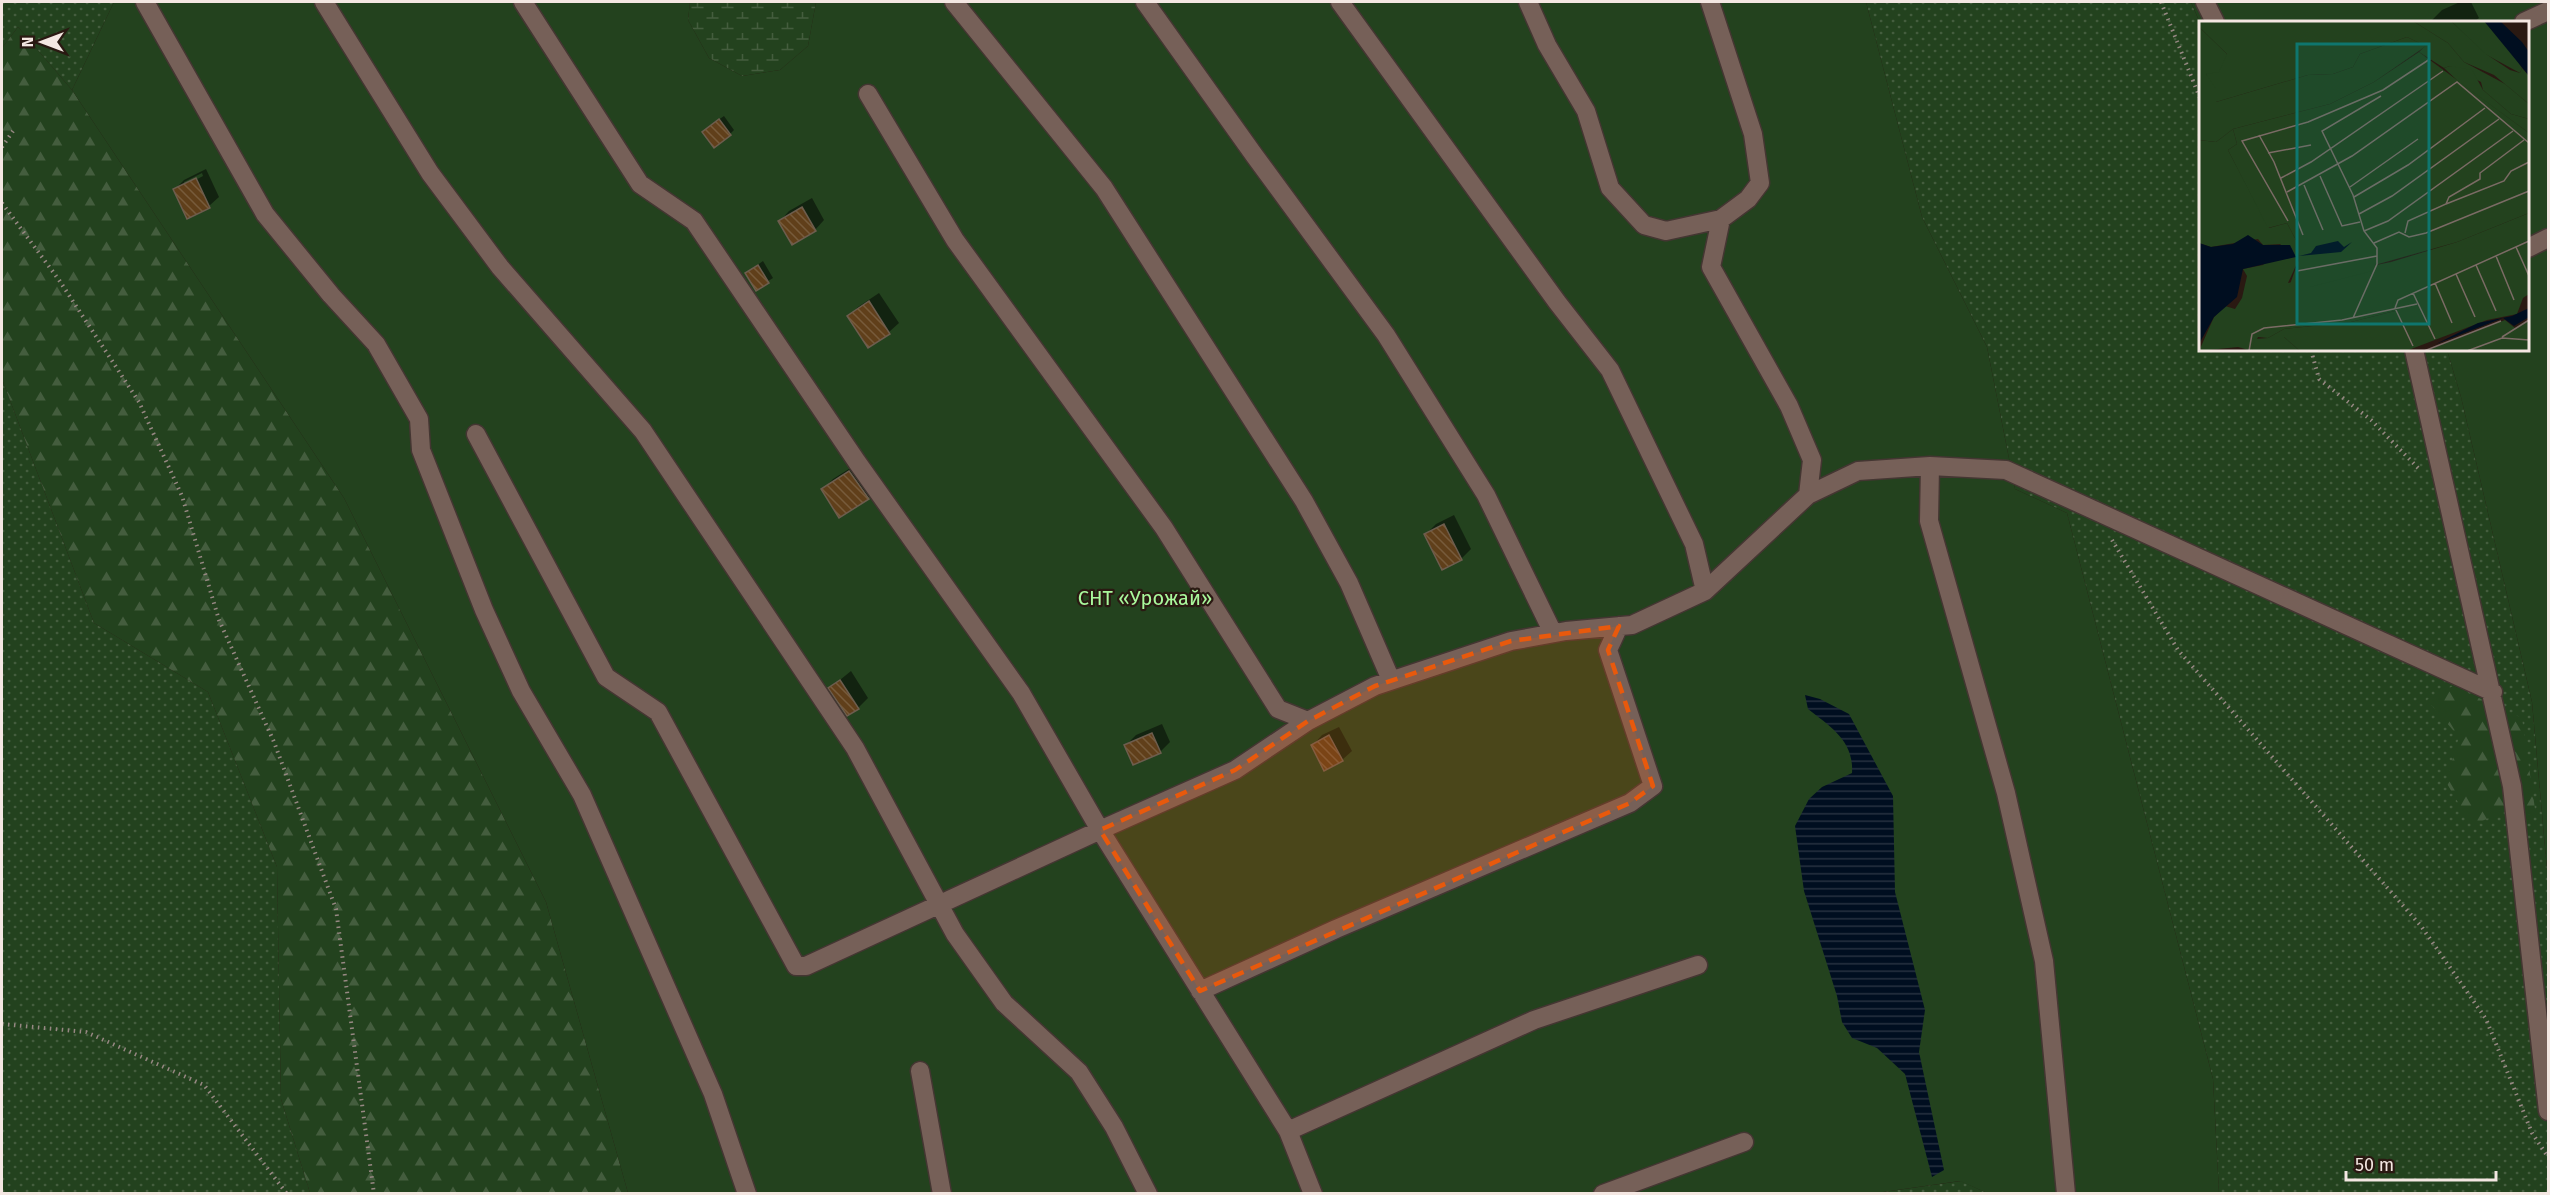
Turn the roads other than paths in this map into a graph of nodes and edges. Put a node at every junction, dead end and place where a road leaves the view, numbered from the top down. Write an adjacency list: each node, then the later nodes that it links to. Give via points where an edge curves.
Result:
1 (145, 2): 35 (street, via 265,214 376,344 419,419 422,450 484,610 521,691 582,795 713,1094)
2 (324, 2): 28 (street, via 430,173 500,267 643,431 855,748)
3 (522, 2): 27 (street, via 640,184 694,221 857,462 1022,693)
4 (954, 2): 24 (street, via 1104,188 1304,501 1349,583)
5 (1145, 2): 23 (street, via 1386,335 1486,495)
6 (1340, 2): 21 (street, via 1610,369 1694,544)
7 (1528, 2): 14 (street, via 1546,45 1586,111 1610,188 1644,225 1666,231)
8 (1710, 2): 14 (street, via 1753,134 1760,183 1748,199)
9 (2205, 2): 11 (street)
10 (2548, 10): 12 (street)
11 (2214, 21)
12 (2526, 21)
13 (868, 94): 26 (street, via 955,240 1164,528 1278,709)
14 (1721, 219): 20 (street, via 1711,267 1789,406 1812,460)
15 (2548, 238): 16 (street)
16 (2529, 248)
17 (2414, 351): 25 (street)
18 (476, 434): 28 (street, via 606,677 658,712 796,966 806,966)
19 (1930, 466): 20 (street, via 1858,471); 25 (street, via 2006,470); 40 (street, via 1929,521 2006,793 2044,961)
20 (1808, 495): 21 (street)
21 (1705, 591): 22 (street, via 1632,625)
22 (1619, 626): 23 (street); 30 (street, via 1608,650 1653,786 1630,803)
23 (1552, 633): 24 (street, via 1511,641)
24 (1391, 680): 26 (street)
25 (2493, 692): 32 (street, via 2512,786)
26 (1308, 721): 27 (street, via 1235,770)
27 (1100, 830): 28 (street); 30 (street)
28 (940, 905): 37 (street, via 955,934 1004,1003 1079,1072 1114,1127)
29 (1698, 965): 33 (street, via 1534,1020)
30 (1200, 991): 33 (street)
31 (920, 1071): 36 (street)
32 (2548, 1111)
33 (1288, 1131): 38 (street)
34 (1744, 1142): 39 (street)
35 (747, 1194)
36 (942, 1194)
37 (1148, 1194)
38 (1313, 1194)
39 (1603, 1194)
40 (2066, 1194)

